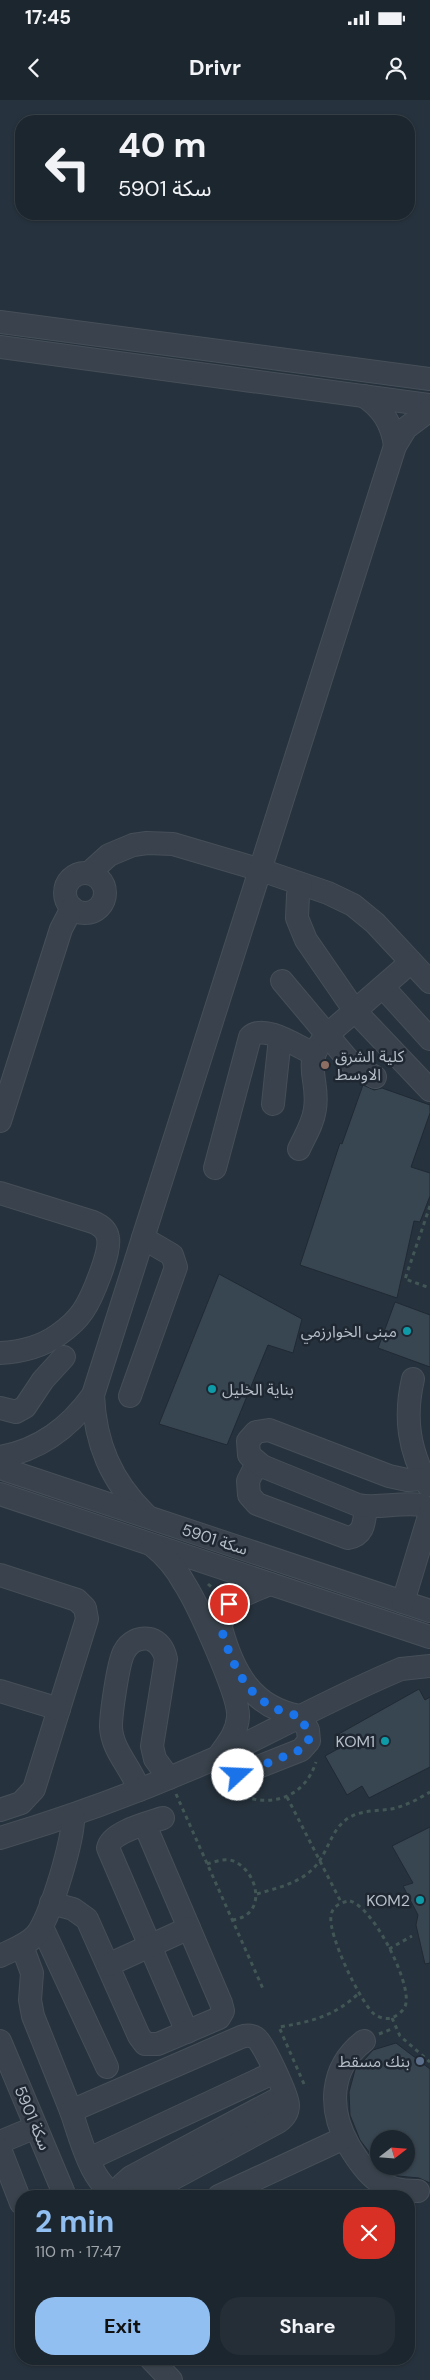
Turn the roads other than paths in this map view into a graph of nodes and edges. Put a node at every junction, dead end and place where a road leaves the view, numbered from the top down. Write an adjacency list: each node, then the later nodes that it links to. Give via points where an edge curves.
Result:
1 (0, 322): 3 (street)
2 (0, 347): 4 (street)
3 (430, 379)
4 (364, 396): 5 (street); 7 (street, via 386,416)
5 (430, 405)
6 (430, 410): 7 (street, via 406,428)
7 (395, 446): 8 (street)
8 (261, 870): 9 (street, via 160,842 121,849); 10 (street); 28 (street)
9 (89, 873): 11 (street, via 81,873 68,880 65,895); 11 (street, via 96,876 104,887 103,902 92,912 78,912)
10 (301, 884): 12 (street, via 354,905 376,923); 16 (street, via 296,907 301,930)
11 (72, 908): 24 (street, via 62,929)
12 (412, 962): 14 (street); 15 (street)
13 (282, 981): 17 (street)
14 (430, 982)
15 (383, 987): 16 (street); 19 (street)
16 (354, 1011): 17 (street); 22 (street)
17 (327, 1035): 20 (street); 21 (street, via 350,1062)
18 (280, 1038): 20 (street); 23 (street); 26 (street, via 263,1031 250,1037)
19 (430, 1039)
20 (314, 1054): 25 (street, via 311,1070 315,1108 310,1128)
21 (375, 1077)
22 (430, 1090)
23 (273, 1104)
24 (2, 1109)
25 (298, 1149)
26 (215, 1168)
27 (0, 1193): 29 (street, via 93,1222 104,1228 109,1239 88,1303 74,1321 57,1336 38,1346)
28 (143, 1238): 32 (street); 33 (street, via 172,1255 176,1268)
29 (0, 1353)
30 (64, 1357): 34 (street, via 43,1380 25,1408 16,1412)
31 (413, 1380): 39 (street, via 408,1406 409,1434)
32 (93, 1395): 35 (street, via 76,1417 50,1439); 41 (street, via 103,1453 121,1488)
33 (130, 1396)
34 (0, 1408)
35 (0, 1457)
36 (262, 1466): 39 (street, via 253,1460 247,1448 251,1436 269,1430 407,1480); 40 (street); 40 (street, via 253,1471 248,1481 249,1495 257,1504 348,1538 362,1529)
37 (0, 1468): 41 (street, سكة 5901)
38 (0, 1494): 42 (street, سكة 5901)
39 (427, 1496): 40 (street, via 403,1503); 45 (street)
40 (366, 1507)
41 (148, 1517): 45 (street, سكة 5901)
42 (152, 1545): 44 (street, سكة 5901); 54 (street, سكة 5901, via 186,1585 235,1695 236,1728)
43 (0, 1574): 50 (street, via 77,1600 85,1608 86,1624)
44 (270, 1584): 47 (street, سكة 5901); 51 (street, via 229,1604 221,1619 221,1628 241,1678 252,1692 277,1710)
45 (403, 1602): 46 (street, سكة 5901)
46 (430, 1611)
47 (430, 1637)
48 (430, 1666): 51 (street, via 401,1669)
49 (0, 1691): 50 (street)
50 (59, 1709): 57 (street, via 34,1789 26,1800)
51 (300, 1716): 54 (street); 54 (street, via 310,1736 306,1746 300,1750 238,1775 230,1772)
52 (153, 1752): 53 (street); 53 (street, via 166,1659 161,1647 145,1639 128,1645 122,1656 111,1728); 55 (street)
53 (121, 1756): 56 (street)
54 (218, 1757): 55 (street)
55 (169, 1778): 56 (street)
56 (139, 1790): 58 (street)
57 (7, 1808): 59 (street)
58 (73, 1815): 59 (street); 61 (street, via 72,1835)
59 (29, 1829): 60 (street)
60 (0, 1838)
61 (51, 1903): 62 (street); 67 (street, via 74,1909 87,1919)
62 (42, 1927): 64 (street); 68 (street)
63 (189, 1928): 65 (street); 65 (street, via 154,1821 116,1835 108,1848); 70 (street, via 223,2011 216,2020)
64 (22, 1946): 66 (street); 69 (street)
65 (150, 1946): 67 (street); 70 (street)
66 (0, 1956)
67 (108, 1965): 70 (street, via 145,2044 154,2046)
68 (61, 1968): 69 (street); 73 (street)
69 (33, 1980): 76 (street, via 30,2000 33,2016)
70 (187, 2032)
71 (0, 2041): 77 (street, سكة 5901)
72 (364, 2041): 78 (street, via 349,2055 336,2082 335,2113)
73 (107, 2067)
74 (275, 2072): 75 (street); 76 (street, via 260,2041 246,2036); 81 (street)
75 (295, 2090): 85 (street, via 131,2177); 86 (street, via 288,2110 278,2122)
76 (71, 2111): 81 (street)
77 (36, 2127): 79 (street); 83 (street, سكة 5901)
78 (344, 2138): 87 (street); 88 (street, via 360,2165 376,2180)
79 (0, 2142)
80 (0, 2149): 82 (street)
81 (90, 2159): 84 (street, via 101,2184)
82 (4, 2172): 91 (street)
83 (62, 2190)
84 (110, 2190)
85 (121, 2190)
86 (152, 2190)
87 (232, 2190)
88 (396, 2190)
89 (415, 2191): 90 (street)
90 (418, 2191)
91 (15, 2192)
92 (157, 2365): 93 (street)
93 (172, 2380)

